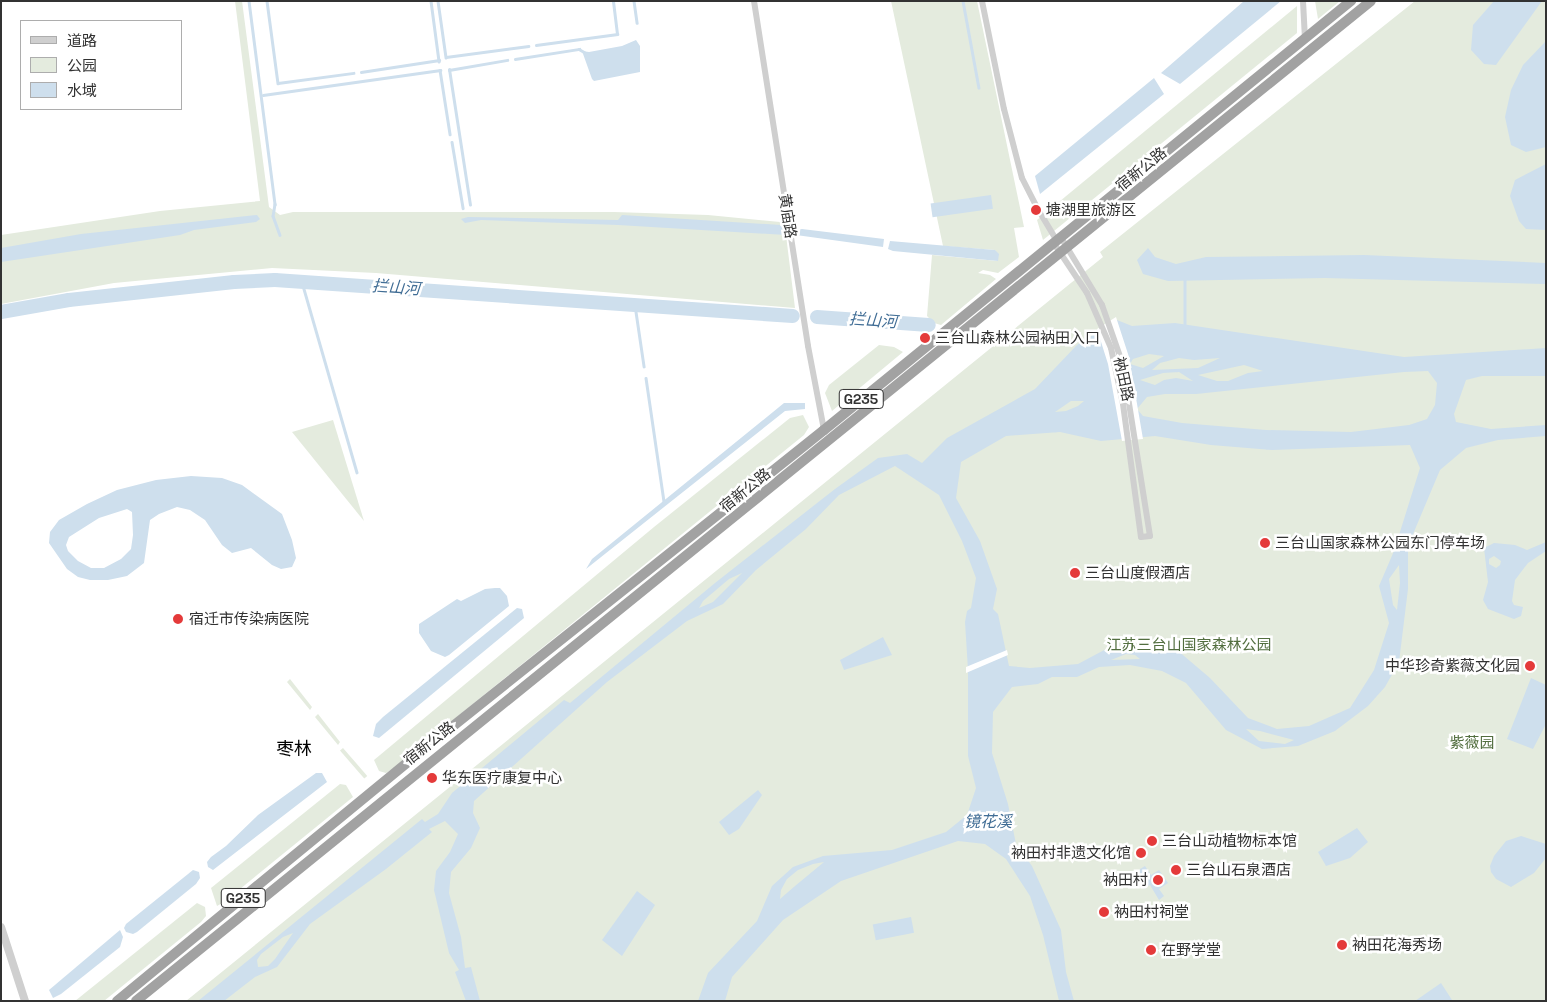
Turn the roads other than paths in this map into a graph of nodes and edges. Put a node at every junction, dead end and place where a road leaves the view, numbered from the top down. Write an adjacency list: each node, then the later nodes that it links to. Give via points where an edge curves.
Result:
1 (754, 1): 9 (street, 黄庙路)
2 (982, 1): 7 (street, 衲田路, via 1022,178)
3 (1303, 1): 6 (street)
4 (1351, 1): 6 (highway, 宿新公路 / G235)
5 (1371, 1): 8 (highway, 宿新公路)
6 (1305, 38): 7 (highway, 宿新公路 / G235)
7 (1056, 239): 8 (street, 衲田路); 9 (highway, 宿新公路 / G235)
8 (1064, 250): 10 (street, 衲田路, via 1111,348); 10 (street, 衲田路, via 1102,305 1123,365); 14 (highway, 宿新公路 / G235)
9 (824, 430): 13 (highway, 宿新公路 / G235, via 418,754)
10 (1132, 443): 10 (street, 衲田路, via 1142,537 1150,536)
11 (1, 927): 12 (street)
12 (25, 1001)
13 (117, 1001)
14 (136, 1001)

